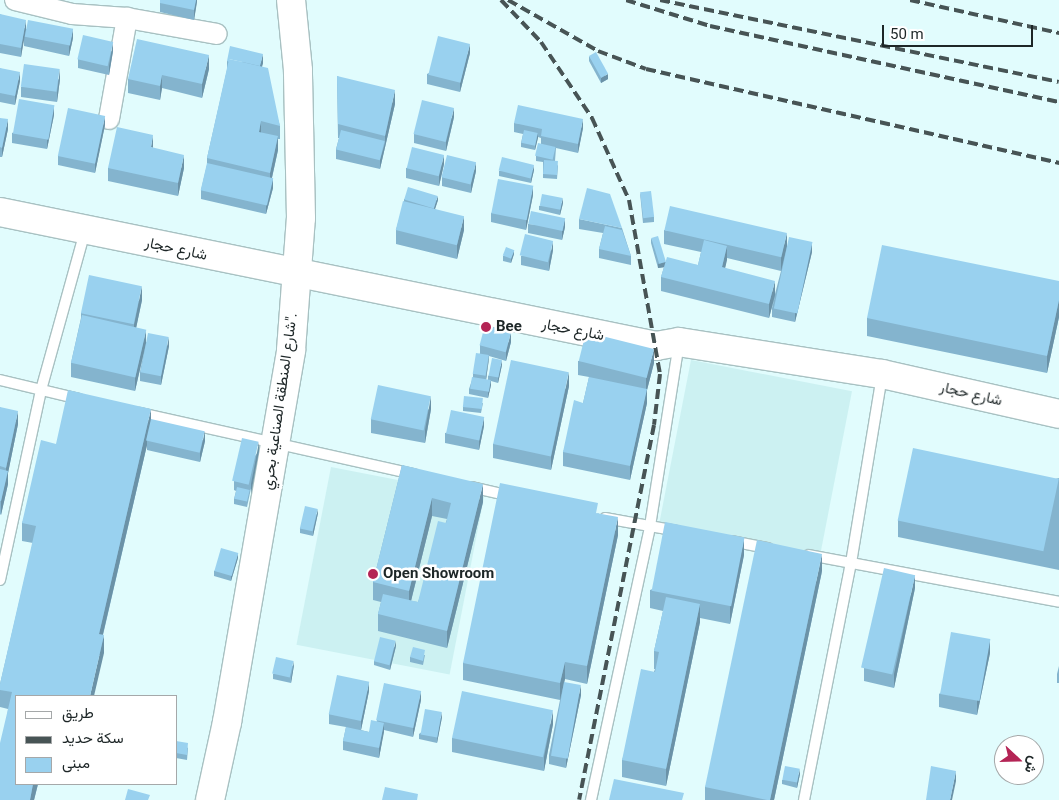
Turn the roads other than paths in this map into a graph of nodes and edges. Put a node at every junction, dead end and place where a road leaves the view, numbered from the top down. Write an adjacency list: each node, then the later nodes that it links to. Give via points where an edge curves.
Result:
1 (15, 0): 3 (street, via 72,14)
2 (291, 0): 8 (street, شارع المنطقة الصناعية بحري"., via 298,70 301,218)
3 (127, 18): 4 (street); 5 (street)
4 (217, 34)
5 (109, 119)
6 (0, 212): 7 (street, شارع حجار)
7 (85, 230): 8 (street, شارع حجار); 12 (lane)
8 (296, 274): 9 (street, شارع حجار, via 656,346); 16 (street, شارع المنطقة الصناعية بحري"., via 291,350)
9 (679, 342): 10 (street, شارع حجار); 21 (lane)
10 (882, 374): 15 (street, شارع حجار); 24 (lane)
11 (0, 380): 12 (lane)
12 (41, 390): 13 (lane); 25 (lane)
13 (88, 401)
14 (126, 410): 16 (lane, via 257,442)
15 (1059, 414)
16 (277, 443): 17 (lane); 27 (street, شارع المنطقة الصناعية بحري".)
17 (422, 476)
18 (460, 485): 19 (lane)
19 (518, 498)
20 (595, 515): 21 (lane)
21 (650, 526): 22 (lane); 28 (lane)
22 (688, 533)
23 (717, 538): 24 (lane)
24 (851, 563): 26 (lane); 29 (lane)
25 (0, 580)
26 (1059, 602)
27 (210, 800)
28 (591, 800)
29 (804, 800)

